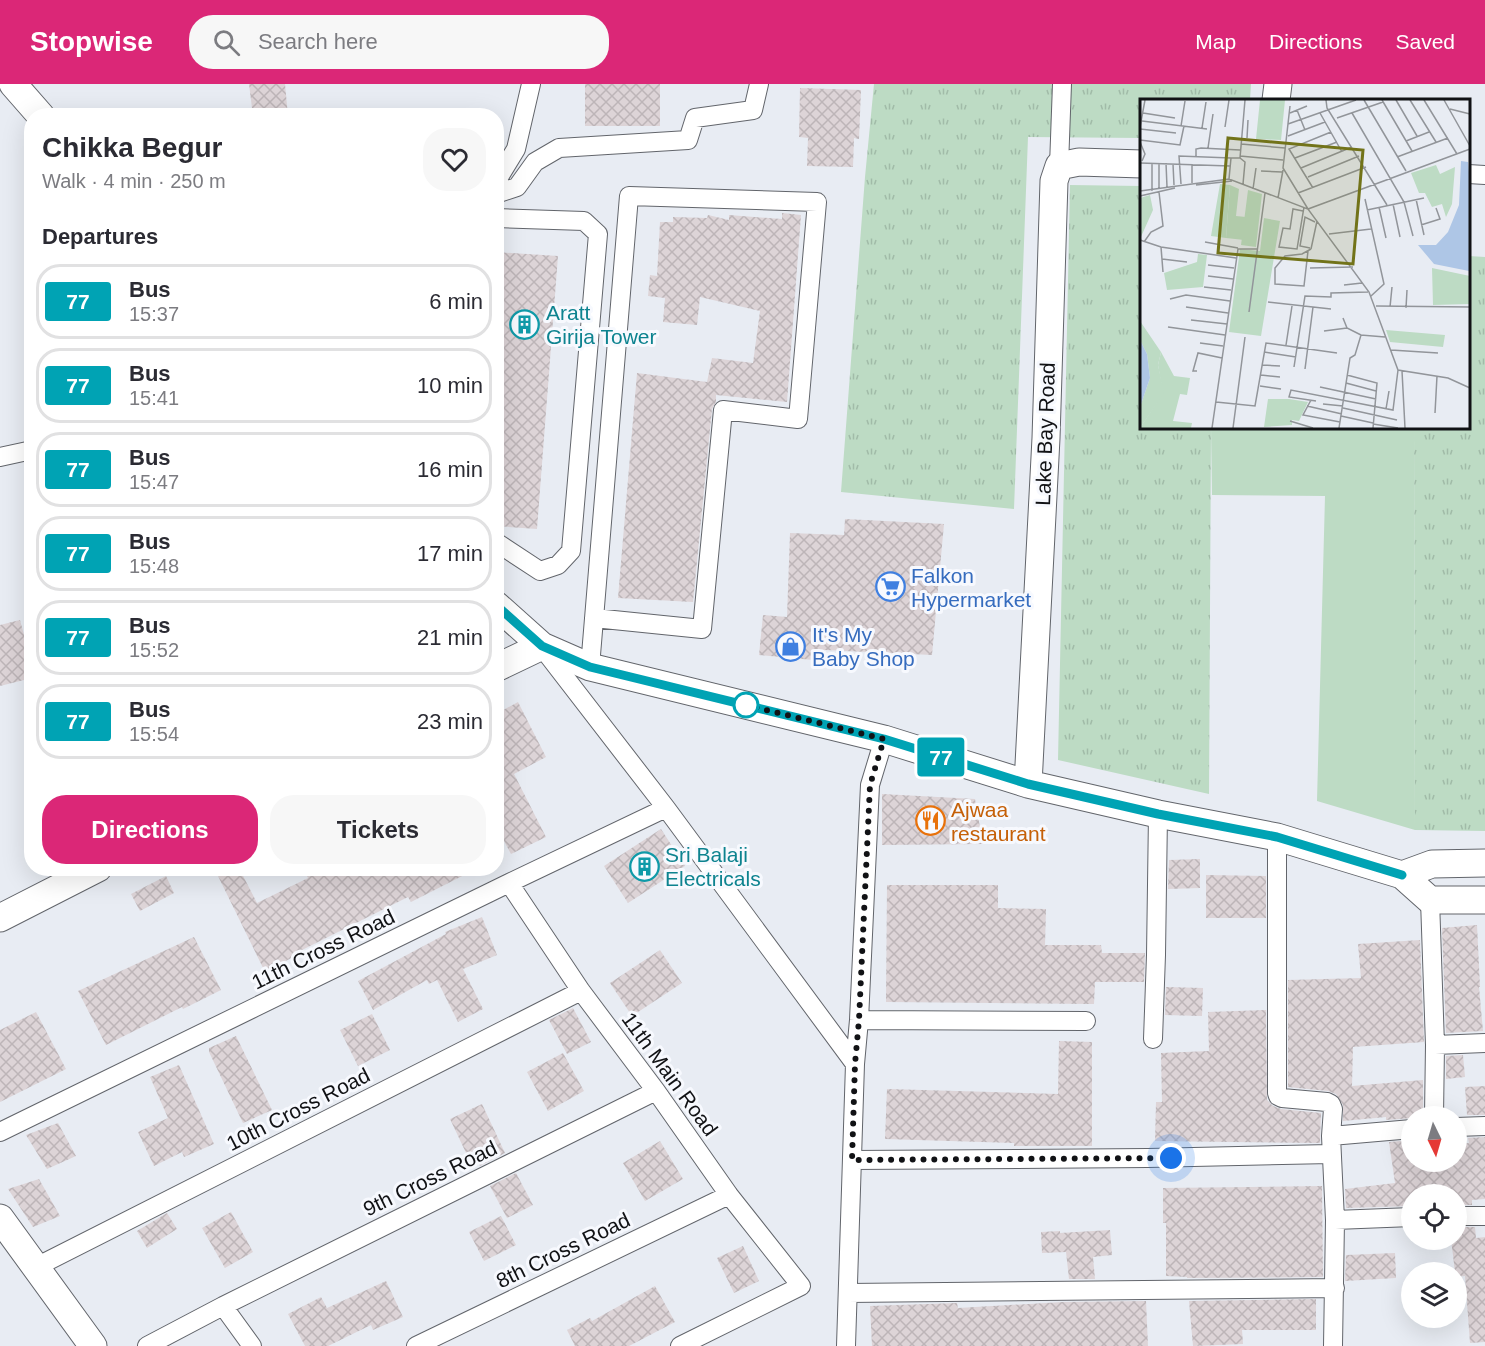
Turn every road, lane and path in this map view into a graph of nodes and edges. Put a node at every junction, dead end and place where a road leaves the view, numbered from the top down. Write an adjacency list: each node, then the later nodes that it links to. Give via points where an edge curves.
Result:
1 (13, 84): 7 (main road)
2 (531, 84): 8 (street)
3 (759, 84): 9 (street, via 753,110 694,118 688,140 559,148)
4 (1062, 84): 11 (street, Lake Bay Road)
5 (1278, 84): 6 (main road)
6 (1276, 99)
7 (34, 108)
8 (516, 148): 9 (street); 12 (street)
9 (535, 162): 15 (street, via 517,187)
10 (1140, 164): 11 (main road, via 1079,162)
11 (1059, 166): 26 (main road, Lake Bay Road, via 1054,181 1046,438)
12 (504, 168)
13 (1470, 174): 14 (street)
14 (1485, 175)
15 (504, 191)
16 (504, 218): 19 (street, via 584,221 598,234 571,551 558,565 540,571)
17 (24, 452): 18 (street)
18 (0, 457)
19 (504, 547)
20 (504, 612): 22 (main road)
21 (594, 618): 21 (street, via 628,196 817,202 798,419 723,410 702,629); 24 (street)
22 (542, 646): 23 (main road); 24 (main road); 27 (street)
23 (504, 664)
24 (590, 667): 25 (main road)
25 (884, 739): 26 (main road); 38 (street, via 870,785)
26 (1028, 784): 28 (main road)
27 (666, 808): 33 (street, 11th Cross Road); 43 (street)
28 (1158, 814): 29 (main road); 40 (street)
29 (1277, 837): 31 (main road); 50 (street, via 1277,1093 1282,1098 1331,1104)
30 (1485, 863): 31 (main road, via 1432,864)
31 (1402, 875): 34 (main road)
32 (82, 876): 36 (main road)
33 (509, 883): 37 (street, 11th Main Road); 49 (street, 11th Cross Road)
34 (1430, 900): 35 (main road); 42 (street)
35 (1485, 900)
36 (0, 918)
37 (581, 991): 44 (street, 11th Main Road); 58 (street, 10th Cross Road)
38 (859, 1020): 39 (street); 43 (street)
39 (1086, 1021)
40 (1153, 1039)
41 (1485, 1043): 42 (street)
42 (1435, 1045): 45 (street)
43 (855, 1064): 51 (street)
44 (656, 1091): 52 (street, 11th Main Road); 61 (street, 9th Cross Road)
45 (1434, 1106)
46 (1485, 1126): 47 (street)
47 (1467, 1127)
48 (1401, 1131): 50 (street)
49 (0, 1132)
50 (1331, 1145): 51 (street, via 1137,1158); 57 (street)
51 (852, 1160): 60 (street)
52 (729, 1195): 65 (street, 8th Cross Road); 66 (street, 11th Main Road, via 801,1286)
53 (1467, 1216): 54 (street)
54 (1485, 1216)
55 (1401, 1217): 57 (street)
56 (0, 1218): 58 (main road)
57 (1335, 1220): 59 (street)
58 (36, 1267): 62 (main road)
59 (1335, 1288): 60 (street); 68 (street)
60 (848, 1293): 67 (street)
61 (223, 1306): 63 (street, 9th Cross Road); 64 (street)
62 (93, 1346)
63 (147, 1346)
64 (252, 1346)
65 (416, 1346)
66 (680, 1346)
67 (846, 1346)
68 (1333, 1346)

